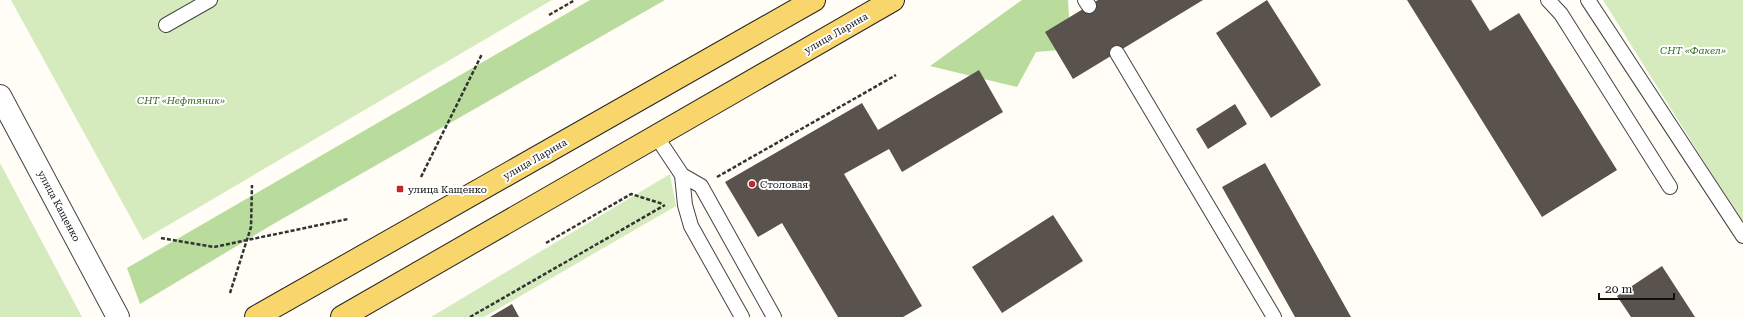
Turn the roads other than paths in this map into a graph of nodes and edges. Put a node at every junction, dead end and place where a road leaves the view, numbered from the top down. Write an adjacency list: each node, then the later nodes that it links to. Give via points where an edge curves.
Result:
1 (210, 0): 6 (lane)
2 (814, 0): 14 (main road, улица Ларина)
3 (893, 0): 9 (main road, улица Ларина)
4 (1548, 0): 11 (lane, via 1561,14)
5 (1588, 0): 12 (lane)
6 (166, 25)
7 (1117, 53): 18 (lane)
8 (0, 96): 13 (street, улица Кащенко)
9 (656, 136): 10 (lane); 15 (main road, улица Ларина)
10 (682, 175): 16 (lane, via 685,204 691,226); 17 (lane, via 701,186)
11 (1670, 187)
12 (1743, 236)
13 (118, 317)
14 (256, 317)
15 (342, 317)
16 (742, 317)
17 (774, 317)
18 (1274, 317)

